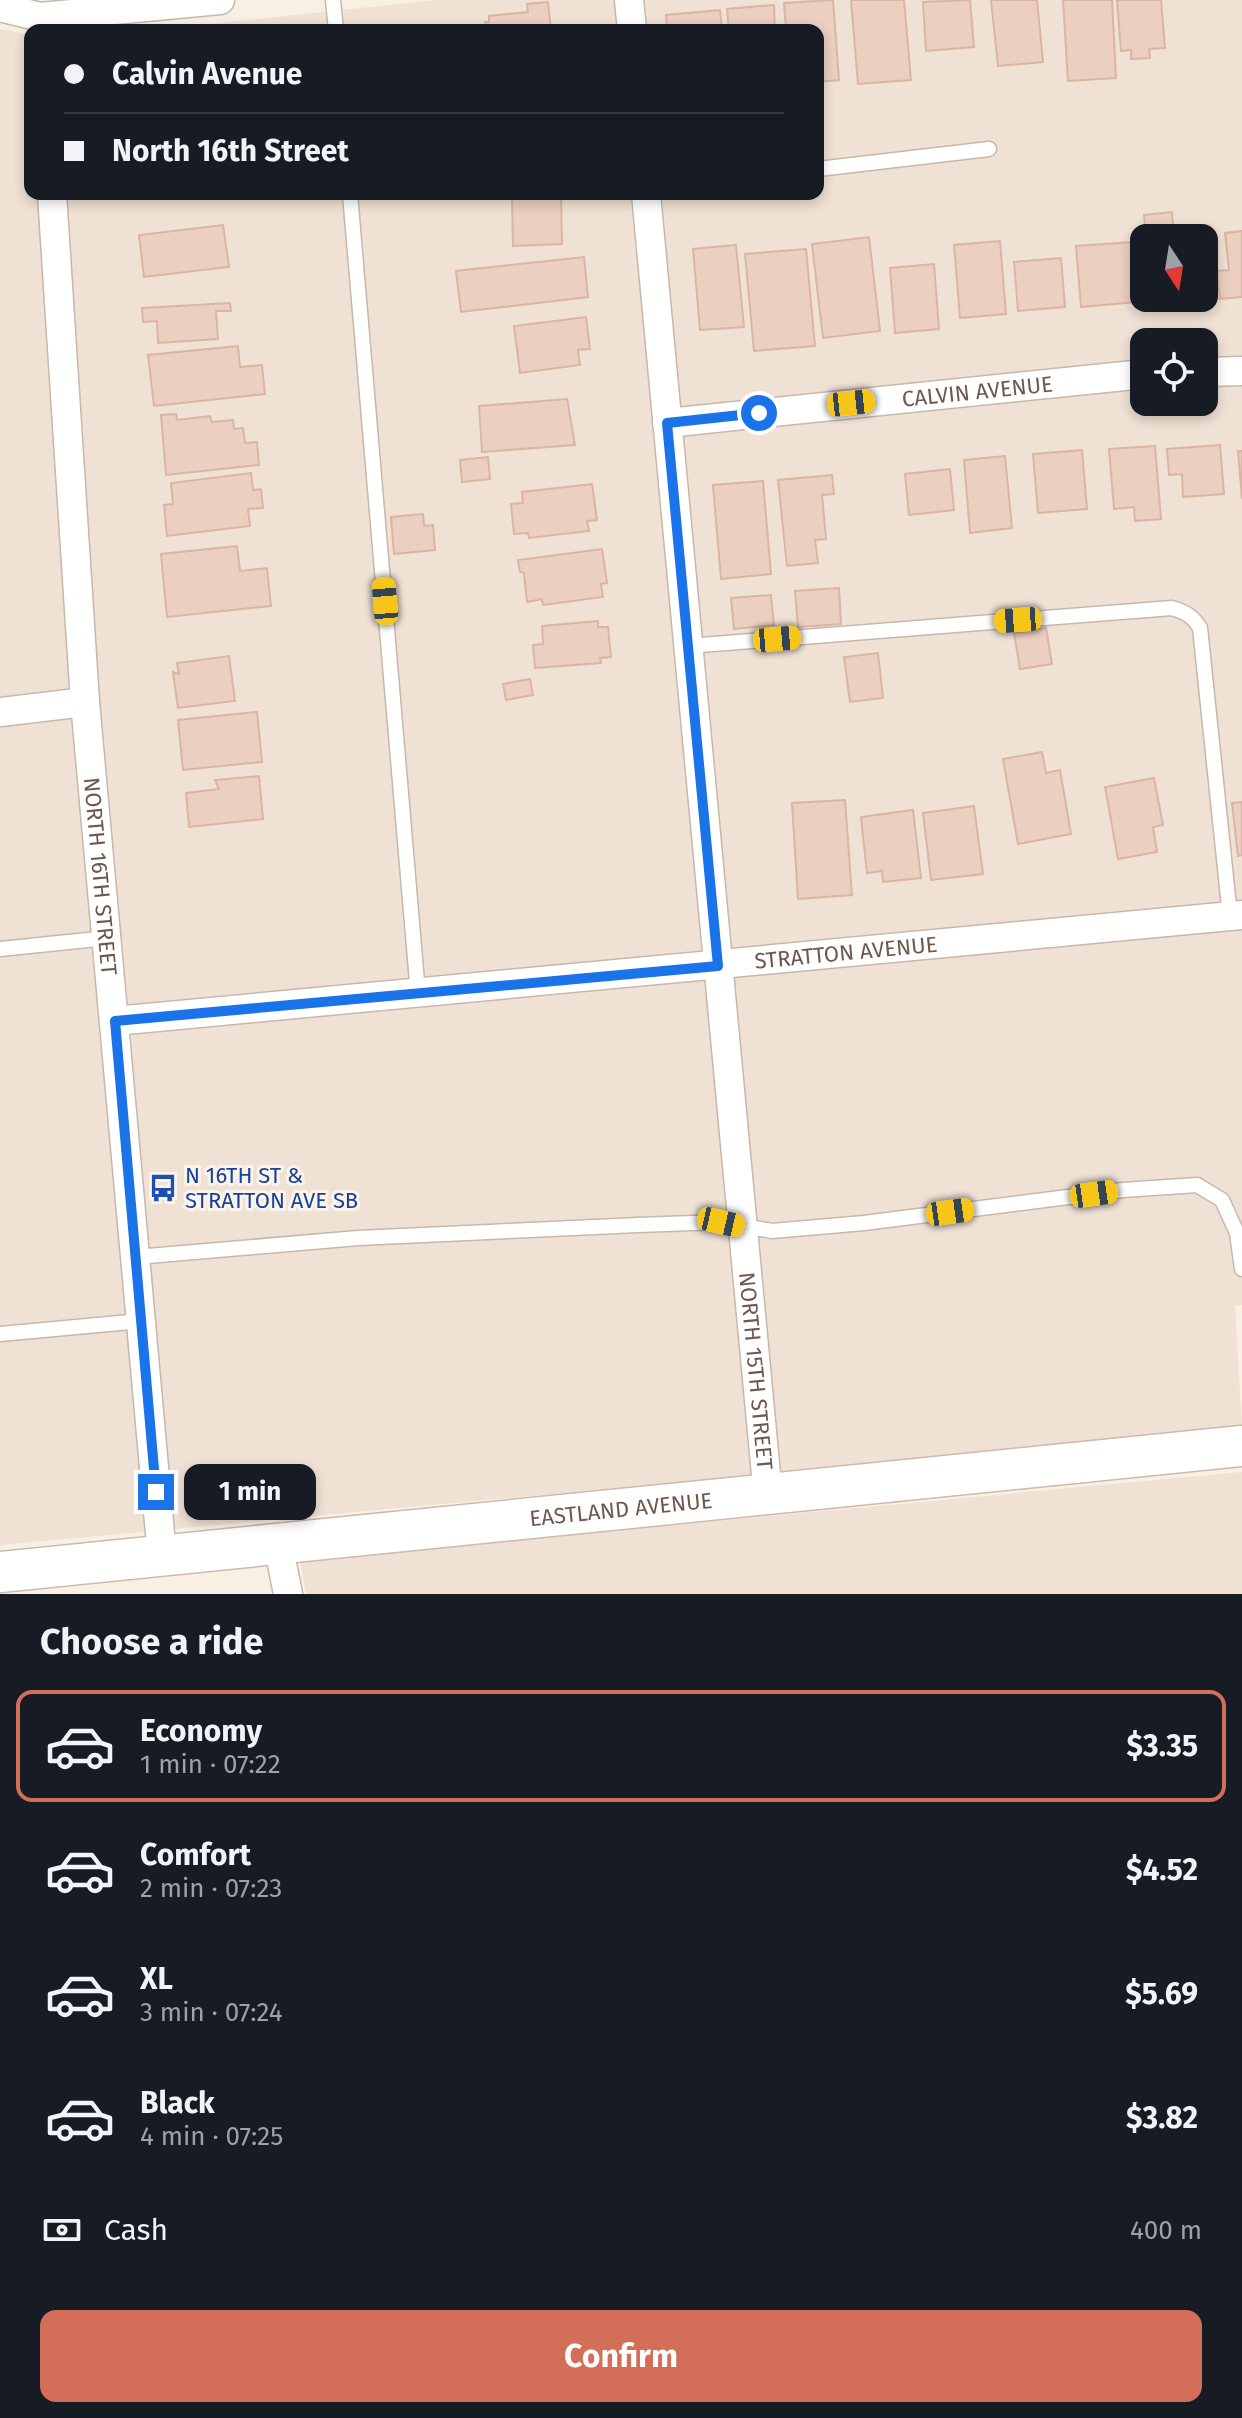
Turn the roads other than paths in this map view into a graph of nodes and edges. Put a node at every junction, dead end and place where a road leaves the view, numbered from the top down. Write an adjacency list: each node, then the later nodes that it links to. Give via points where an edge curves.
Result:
1 (220, 0): 5 (street)
2 (333, 0): 6 (lane)
3 (629, 0): 7 (street)
4 (0, 7): 5 (street)
5 (40, 16)
6 (335, 24)
7 (631, 24)
8 (989, 149): 9 (lane)
9 (824, 168)
10 (52, 200): 18 (street, NORTH 16TH STREET)
11 (351, 200): 24 (lane)
12 (647, 200): 16 (street, NORTH 15TH STREET)
13 (1242, 371): 14 (street)
14 (1218, 372)
15 (1130, 375): 16 (street, CALVIN AVENUE)
16 (667, 423): 17 (street, NORTH 15TH STREET)
17 (688, 646): 20 (lane, via 1184,611 1200,628); 23 (street, NORTH 15TH STREET)
18 (85, 702): 19 (street); 21 (street, NORTH 16TH STREET)
19 (0, 712)
20 (1236, 916): 23 (street, STRATTON AVENUE)
21 (107, 938): 22 (lane); 25 (street, NORTH 16TH STREET)
22 (0, 949)
23 (718, 966): 24 (street, STRATTON AVENUE); 26 (street, NORTH 15TH STREET)
24 (418, 994): 25 (street, STRATTON AVENUE)
25 (115, 1021): 27 (street, NORTH 16TH STREET)
26 (743, 1227): 27 (lane, via 712,1222 389,1237); 28 (lane, via 772,1231 864,1223 1197,1185 1222,1200 1237,1233); 32 (street, NORTH 15TH STREET)
27 (136, 1257): 29 (street, NORTH 16TH STREET)
28 (1242, 1269)
29 (141, 1321): 30 (lane); 34 (street, NORTH 16TH STREET)
30 (0, 1334)
31 (1242, 1446): 32 (street, EASTLAND AVENUE)
32 (768, 1496): 33 (street, EASTLAND AVENUE)
33 (278, 1544): 34 (street, EASTLAND AVENUE); 36 (street)
34 (162, 1556): 35 (street, EASTLAND AVENUE)
35 (0, 1572)
36 (288, 1594)

